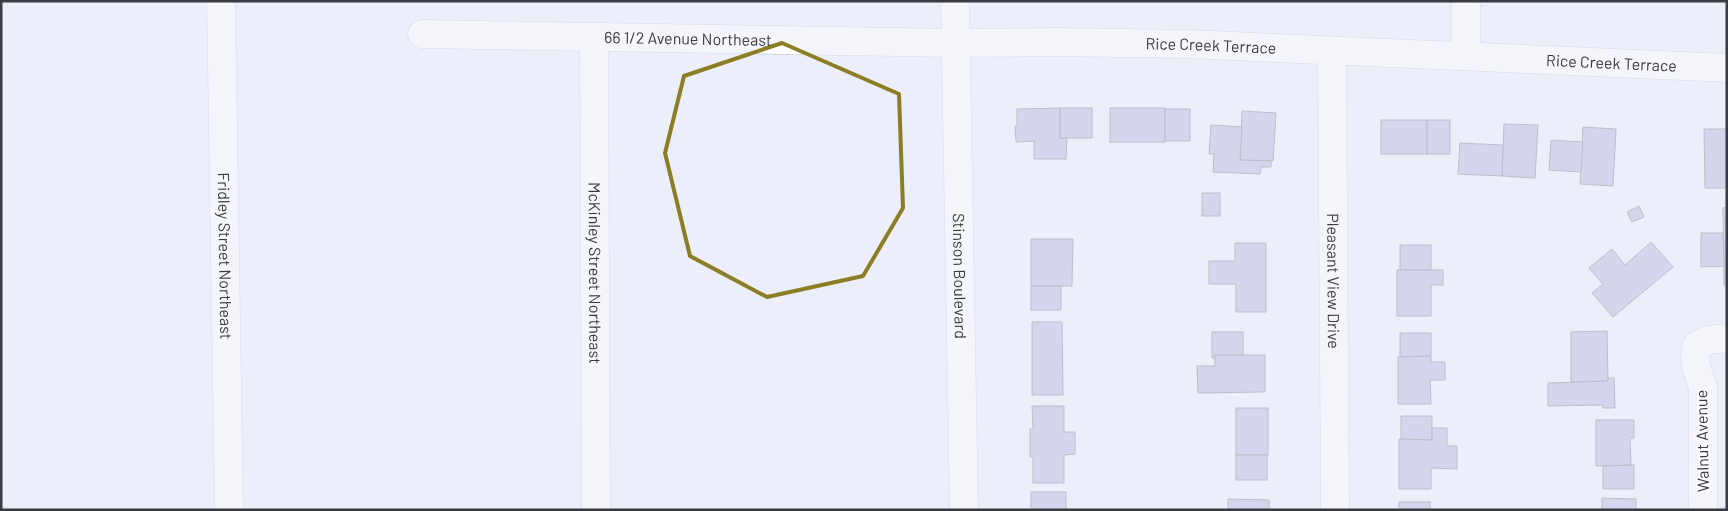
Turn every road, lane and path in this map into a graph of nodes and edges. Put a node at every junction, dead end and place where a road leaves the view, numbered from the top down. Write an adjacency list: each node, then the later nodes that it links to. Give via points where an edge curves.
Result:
1 (221, 1): 11 (street, Fridley Street Northeast)
2 (955, 1): 6 (street, Stinson Boulevard)
3 (1466, 6): 8 (street)
4 (422, 34): 5 (street, 66 1/2 Avenue Northeast)
5 (594, 37): 6 (street, 66 1/2 Avenue Northeast); 12 (street, McKinley Street Northeast)
6 (956, 43): 7 (street, Rice Creek Terrace, via 1178,44); 13 (street, Stinson Boulevard)
7 (1332, 51): 8 (street, Rice Creek Terrace); 14 (street, Pleasant View Drive)
8 (1466, 56): 9 (street, Rice Creek Terrace)
9 (1727, 68)
10 (1727, 338): 15 (street, Walnut Avenue, via 1697,345 1695,355 1703,388)
11 (229, 510)
12 (596, 510)
13 (964, 510)
14 (1335, 510)
15 (1703, 510)

